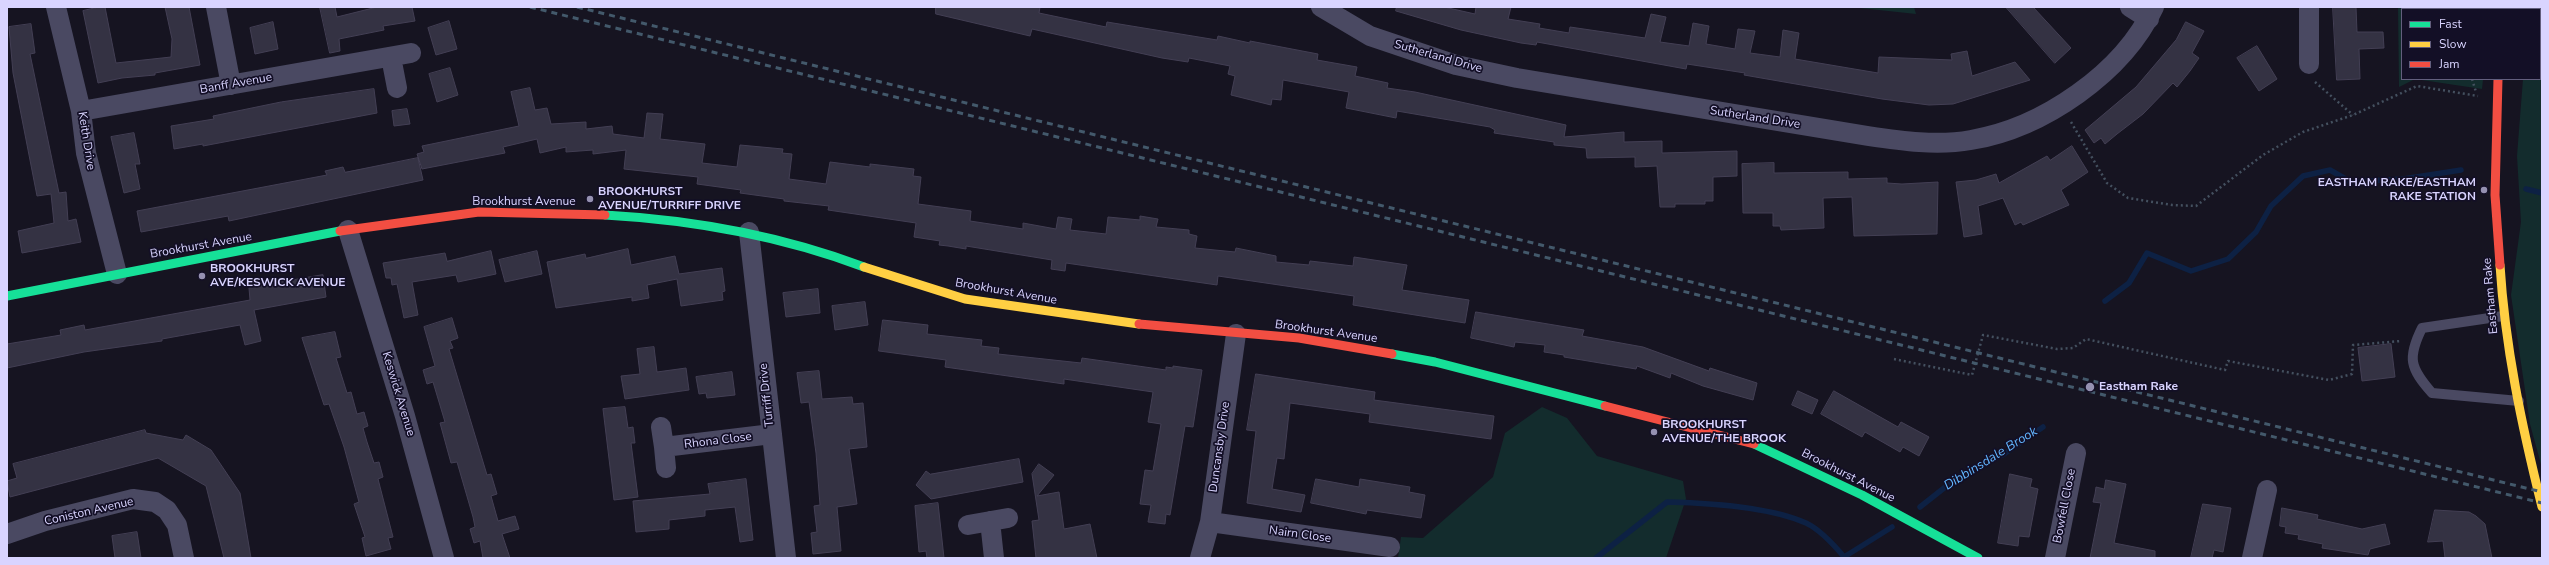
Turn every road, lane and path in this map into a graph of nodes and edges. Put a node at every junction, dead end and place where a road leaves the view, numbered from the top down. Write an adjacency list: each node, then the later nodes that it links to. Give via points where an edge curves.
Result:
1 (56, 7): 17 (street, Keith Drive)
2 (216, 7): 12 (street)
3 (1321, 7): 16 (street, Sutherland Drive, via 1370,36 1464,66 1517,78 1906,142 1945,143 1998,134)
4 (2130, 7): 6 (street)
5 (2310, 7): 9 (street)
6 (2152, 13): 16 (street, Sutherland Drive, via 2109,69)
7 (411, 53): 8 (street, Banff Avenue)
8 (391, 57): 12 (street, Banff Avenue); 13 (street)
9 (2311, 73): 18 (path)
10 (2472, 80): 14 (path)
11 (2498, 80): 15 (street, Eastham Rake)
12 (231, 85): 17 (street, Banff Avenue)
13 (398, 88)
14 (2477, 96): 15 (path, via 2493,95); 18 (path, via 2417,86)
15 (2497, 100): 23 (street, Eastham Rake, via 2495,195)
16 (2061, 106): 18 (path, via 2107,183 2128,198 2196,206 2263,155 2304,132)
17 (81, 111): 21 (street, Keith Drive, via 86,153)
18 (2353, 115)
19 (348, 230): 20 (street, Brookhurst Avenue, via 478,212 540,212 657,218); 21 (street, Brookhurst Avenue); 40 (street, Keswick Avenue, via 405,416)
20 (749, 232): 24 (street, Brookhurst Avenue, via 814,248 891,277 965,299 1091,319); 29 (street, Turriff Drive)
21 (117, 274): 22 (street, Brookhurst Avenue)
22 (7, 296)
23 (2503, 316): 25 (lane, via 2422,328); 27 (street, Eastham Rake)
24 (1236, 334): 35 (street, Duncansby Drive); 44 (street, Brookhurst Avenue, via 1299,338 1435,362 1761,446 1862,495)
25 (2416, 340): 26 (path, via 2353,345 2352,374 2329,380 2228,361 2225,370 2086,339 2073,348 2057,349 1983,335 1972,375); 27 (lane, via 2412,349 2417,376 2432,393)
26 (1894, 359)
27 (2519, 401): 34 (street, Eastham Rake, via 2525,441)
28 (661, 427): 30 (street)
29 (772, 434): 30 (street, Rhona Close); 41 (street, Turriff Drive)
30 (664, 447): 32 (street)
31 (2076, 453): 45 (street, Bowfell Close)
32 (666, 468)
33 (2267, 490): 46 (street)
34 (2542, 507)
35 (1210, 522): 38 (street, Nairn Close); 43 (street, Duncansby Drive)
36 (968, 525): 42 (street, via 999,520)
37 (7, 534): 39 (street, Coniston Avenue, via 45,521 133,499 155,502 167,510 177,525)
38 (1390, 547)
39 (184, 558)
40 (444, 558)
41 (786, 558)
42 (994, 558)
43 (1200, 558)
44 (1978, 558)
45 (2055, 558)
46 (2252, 558)

